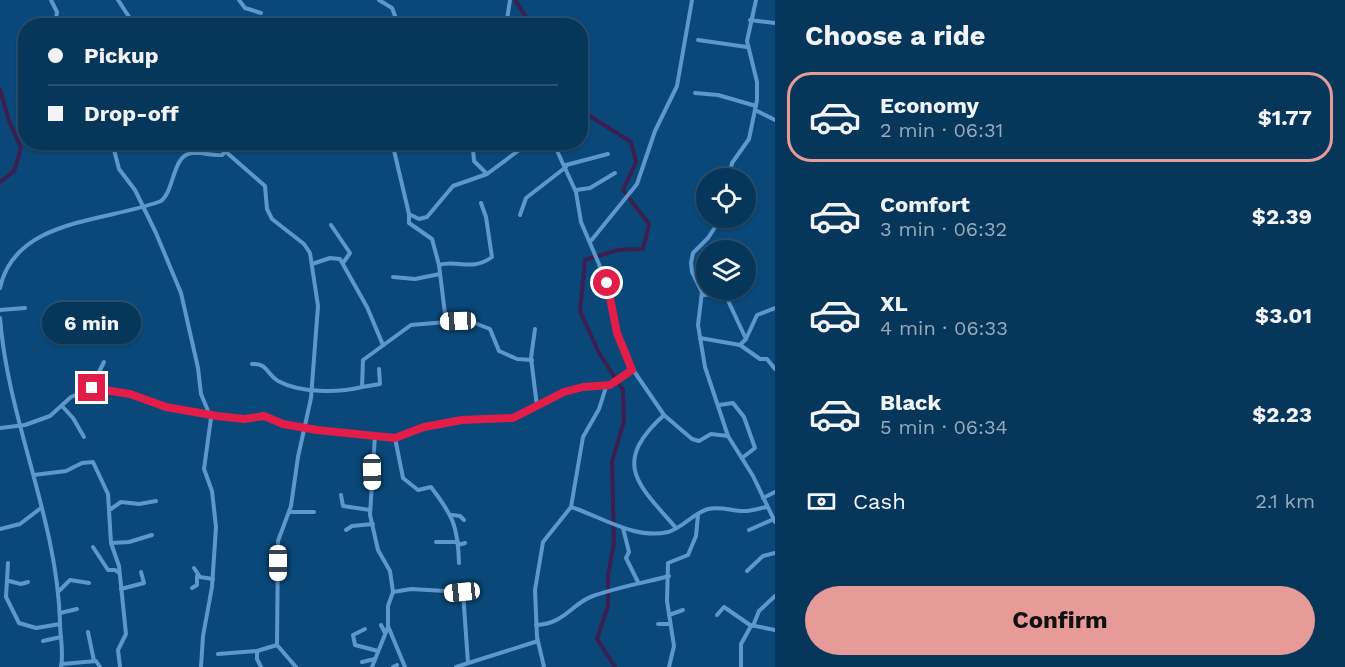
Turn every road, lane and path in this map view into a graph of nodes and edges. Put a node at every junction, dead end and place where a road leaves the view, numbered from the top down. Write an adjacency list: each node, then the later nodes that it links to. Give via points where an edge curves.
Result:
1 (51, 0): 9 (street)
2 (118, 0): 10 (street)
3 (239, 0): 8 (street, via 245,8)
4 (379, 0): 11 (street, via 392,8)
5 (510, 0): 12 (street)
6 (692, 0): 39 (street, via 677,86 655,131 637,184)
7 (756, 0): 13 (street)
8 (261, 13)
9 (57, 18)
10 (130, 18)
11 (396, 18)
12 (507, 18)
13 (750, 20): 14 (street); 16 (street)
14 (775, 23)
15 (698, 40): 16 (street)
16 (747, 47): 18 (street, via 758,87)
17 (695, 93): 18 (street, via 718,95)
18 (755, 108): 19 (street); 30 (street, via 749,139)
19 (775, 120)
20 (114, 150): 35 (street, via 119,169 134,188)
21 (195, 150): 27 (street)
22 (394, 150): 36 (street)
23 (473, 150): 32 (street, via 474,160)
24 (519, 150): 32 (street)
25 (557, 150): 29 (street)
26 (226, 152): 27 (street, via 220,156); 42 (street, via 265,186 272,219 307,247)
27 (196, 153): 35 (street, via 182,158 164,199)
28 (608, 154): 29 (street)
29 (566, 166): 33 (street); 37 (street, via 526,198)
30 (731, 168)
31 (615, 173): 33 (street, via 590,188)
32 (487, 174): 36 (street, via 453,186 425,218)
33 (576, 190): 39 (street, via 581,222)
34 (481, 202): 43 (street, via 492,258 477,264)
35 (142, 208): 47 (street, via 52,231 24,247 4,265); 73 (street, via 183,299 201,394)
36 (409, 214): 43 (street, via 409,223 432,239)
37 (520, 215)
38 (331, 225): 41 (street, via 348,249 350,256)
39 (590, 242): 65 (street, via 607,283 617,333)
40 (696, 251): 46 (street, via 692,257)
41 (344, 263): 42 (street, via 334,257); 58 (street)
42 (312, 264): 69 (street, via 318,322)
43 (439, 265): 44 (street)
44 (440, 274): 45 (street, via 415,279); 54 (street)
45 (393, 277)
46 (696, 282)
47 (0, 288)
48 (701, 300): 56 (street)
49 (729, 300): 57 (street)
50 (25, 308): 52 (street)
51 (775, 308): 57 (street, via 757,315)
52 (0, 310)
53 (0, 318): 75 (street, via 8,383)
54 (446, 322): 58 (street, via 409,326); 60 (street, via 472,322 490,329 499,351)
55 (534, 329): 60 (street)
56 (700, 338): 59 (street); 70 (street, via 708,381)
57 (746, 339): 59 (street)
58 (383, 345): 67 (street, via 362,362)
59 (740, 345): 64 (street, via 760,359 767,359)
60 (532, 360): 72 (street)
61 (104, 362): 68 (street)
62 (252, 364): 69 (street, via 266,367 280,382)
63 (379, 369): 67 (street, via 380,384)
64 (775, 369)
65 (632, 370): 66 (street); 74 (street)
66 (606, 386): 72 (street, via 569,390); 88 (street, via 583,439)
67 (362, 387): 69 (street, via 338,392)
68 (91, 388): 71 (street, via 72,396); 73 (street)
69 (311, 390): 77 (street)
70 (719, 405): 79 (street); 82 (street, via 733,403 744,417 755,448)
71 (62, 406): 75 (street, via 50,416); 80 (street)
72 (537, 406): 81 (street, via 511,418 462,420 424,427)
73 (210, 414): 77 (street, via 244,419 265,416); 120 (street, via 204,469 215,515)
74 (664, 415): 79 (street, via 694,440 712,434); 101 (street, via 648,431 635,456 633,474 650,501)
75 (21, 426): 76 (street); 83 (street)
76 (0, 428)
77 (304, 428): 78 (street); 93 (street)
78 (375, 435): 81 (street); 92 (street)
79 (728, 435): 82 (street)
80 (84, 437)
81 (395, 438): 95 (street, via 403,478 418,490 431,487)
82 (742, 458): 86 (street)
83 (33, 475): 90 (street); 91 (street, via 66,471 93,462 108,491)
84 (775, 492): 86 (street)
85 (341, 495): 92 (street, via 343,506)
86 (763, 498): 89 (street)
87 (156, 501): 91 (street, via 120,502)
88 (571, 507): 100 (street); 139 (street, via 543,542 535,590)
89 (767, 507): 96 (street, via 744,511 721,507); 98 (street)
90 (42, 508): 102 (street, via 20,524); 127 (street)
91 (110, 510): 107 (street)
92 (370, 510): 99 (street)
93 (290, 512): 94 (street); 149 (street, via 278,541)
94 (314, 512)
95 (452, 515): 97 (street); 109 (street)
96 (698, 515): 101 (street); 119 (street, via 692,550 684,559 669,562)
97 (464, 520)
98 (774, 521): 104 (street)
99 (372, 524): 103 (street); 128 (street, via 378,550 390,571)
100 (623, 528): 101 (street, via 658,533); 123 (street, via 626,558)
101 (676, 528)
102 (0, 529)
103 (346, 530)
104 (749, 530)
105 (152, 535): 107 (street)
106 (436, 542): 109 (street)
107 (111, 543): 117 (street)
108 (465, 543): 109 (street)
109 (458, 544): 113 (street)
110 (93, 547): 117 (street, via 108,570)
111 (775, 553): 115 (street, via 763,556)
112 (8, 563): 121 (street)
113 (459, 563)
114 (194, 568): 118 (street)
115 (747, 571)
116 (141, 572): 126 (street, via 143,583)
117 (119, 573): 126 (street)
118 (197, 576): 120 (street); 125 (street, via 197,585)
119 (669, 576): 123 (street); 133 (street)
120 (213, 579): 160 (street, via 202,636)
121 (9, 580): 122 (street); 135 (street, via 7,600 20,623 36,628)
122 (28, 582)
123 (638, 582): 139 (street, via 591,596 566,616)
124 (89, 583): 127 (street, via 70,580)
125 (192, 588)
126 (121, 589): 159 (street, via 126,633 118,650)
127 (59, 591): 132 (street)
128 (393, 592): 136 (street); 156 (street, via 463,592)
129 (775, 596): 140 (street, via 759,611)
130 (77, 609): 132 (street)
131 (683, 610): 133 (street)
132 (60, 613): 135 (street)
133 (669, 615): 142 (street)
134 (717, 615): 140 (street, via 724,607)
135 (60, 624): 146 (street)
136 (388, 624): 145 (street); 164 (street)
137 (658, 624): 142 (street)
138 (381, 625): 145 (street)
139 (536, 625): 148 (street)
140 (752, 626): 143 (street); 169 (street, via 741,644)
141 (365, 628): 151 (street, via 353,635 356,645)
142 (670, 628): 168 (street, via 674,646)
143 (775, 630)
144 (88, 632): 154 (street)
145 (385, 633): 151 (street)
146 (61, 637): 147 (street); 157 (street)
147 (43, 641)
148 (538, 641): 156 (street); 167 (street)
149 (277, 645): 150 (street); 162 (street)
150 (257, 651): 152 (street); 161 (street)
151 (378, 651): 153 (street)
152 (218, 654)
153 (375, 659): 155 (street); 163 (street)
154 (94, 661): 157 (street); 158 (street)
155 (362, 662)
156 (468, 664): 165 (street); 166 (street)
157 (62, 666)
158 (100, 667)
159 (120, 667)
160 (201, 667)
161 (261, 667)
162 (296, 667)
163 (372, 667)
164 (405, 667)
165 (456, 667)
166 (473, 667)
167 (544, 667)
168 (669, 667)
169 (741, 667)

